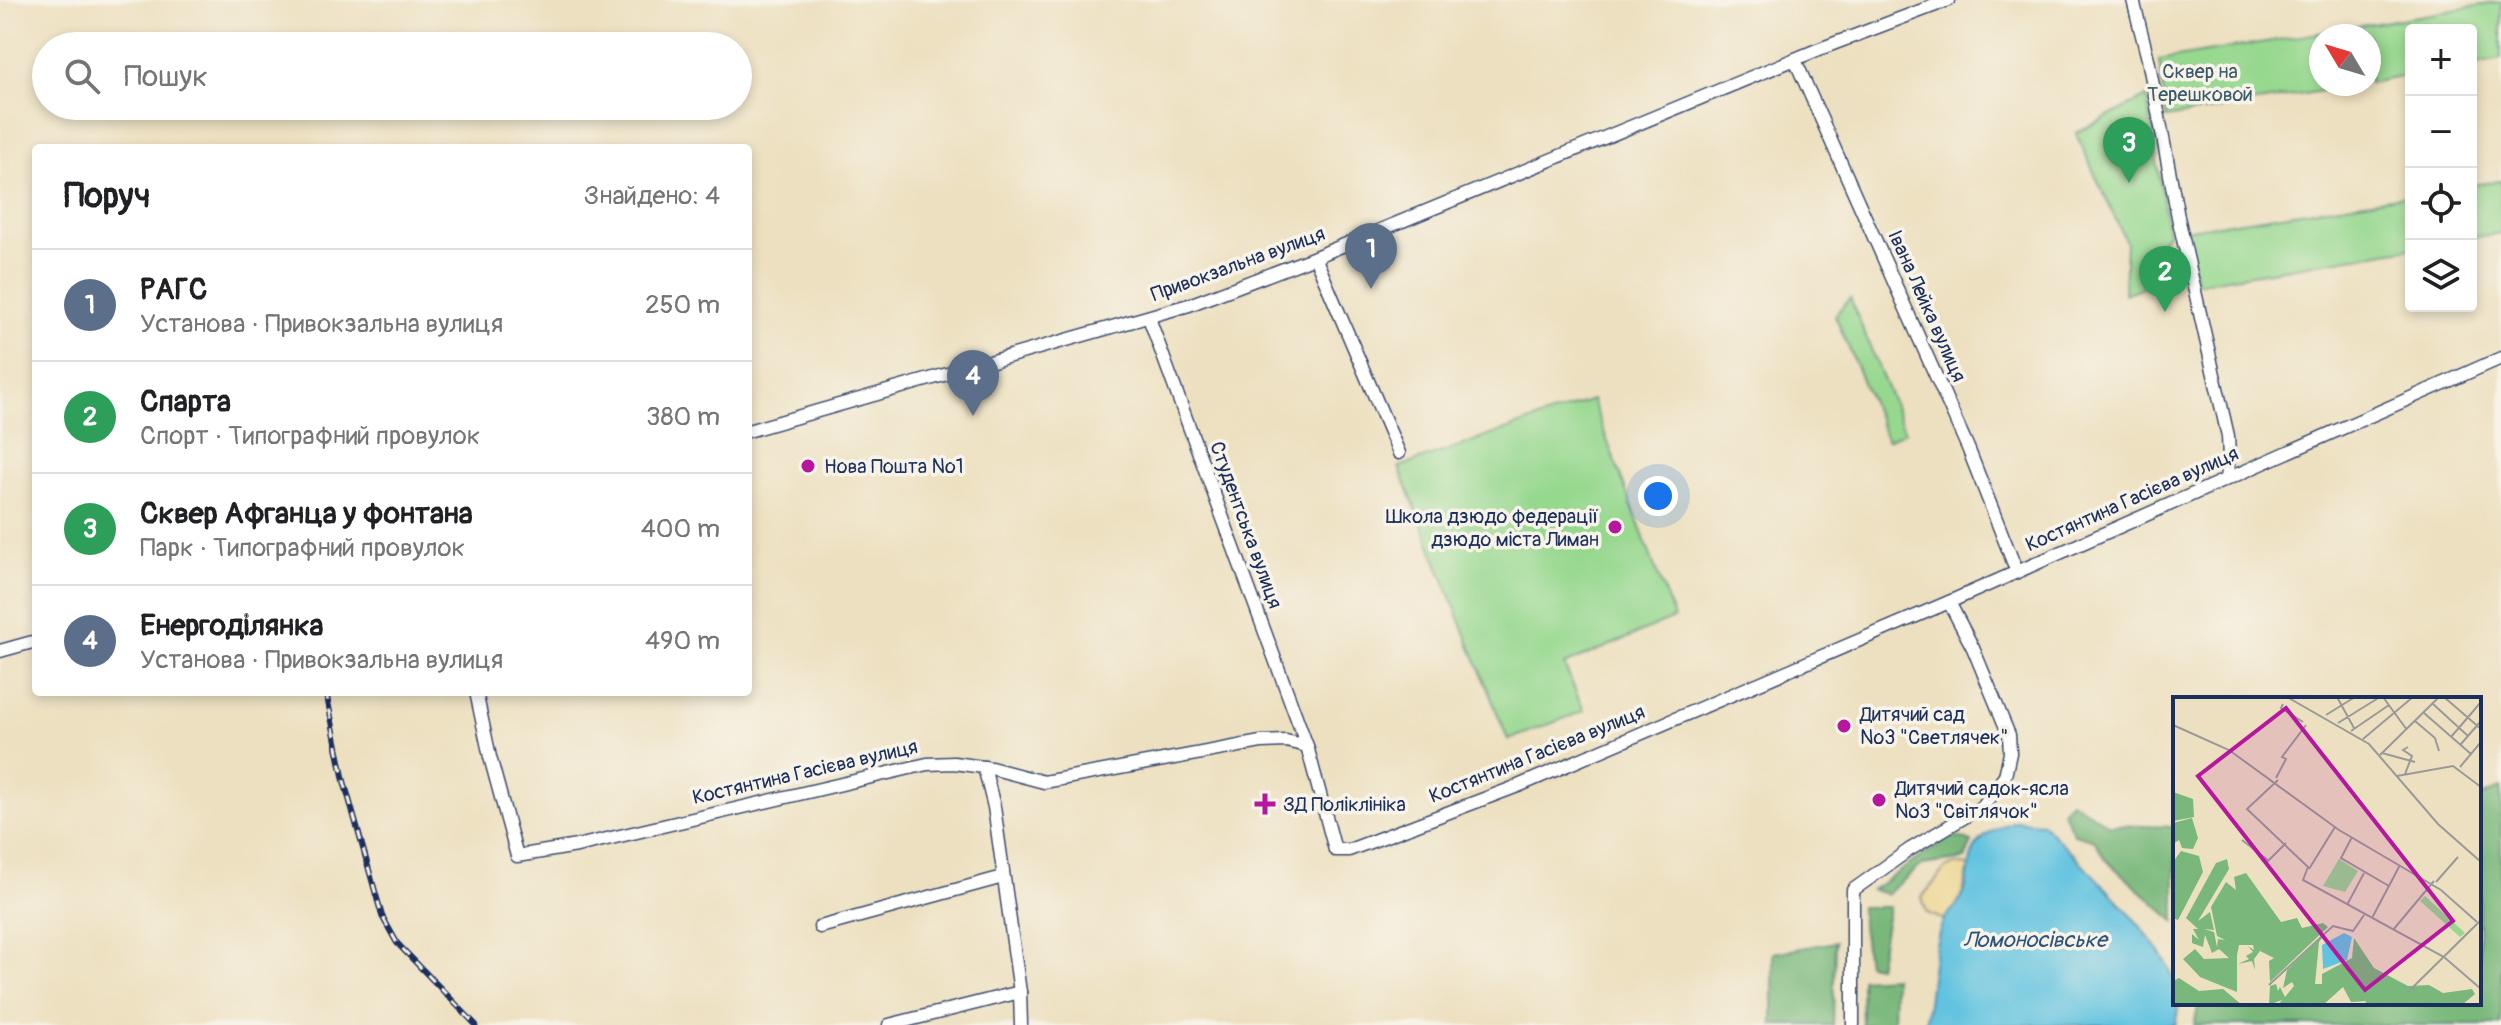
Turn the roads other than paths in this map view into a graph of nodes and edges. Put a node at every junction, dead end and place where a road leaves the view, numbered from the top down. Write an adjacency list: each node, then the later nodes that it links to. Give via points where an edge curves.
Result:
1 (1949, 0): 3 (street, Привокзальна вулиця)
2 (2133, 0): 9 (street, via 2228,436)
3 (1795, 60): 4 (street, Привокзальна вулиця); 10 (street, Івана Лейка вулиця, via 1968,448)
4 (1315, 257): 5 (street, Привокзальна вулиця); 8 (street)
5 (1149, 318): 7 (street, Привокзальна вулиця); 15 (street, Студентська вулиця)
6 (2501, 358): 9 (street, Костянтина Гасієва вулиця)
7 (752, 430)
8 (1399, 453)
9 (2226, 478): 10 (street, Костянтина Гасієва вулиця)
10 (2017, 572): 11 (street, Костянтина Гасієва вулиця)
11 (1949, 602): 15 (street, Костянтина Гасієва вулиця, via 1518,786 1349,850 1335,850); 22 (street, via 2009,735 2005,776 1983,806 1853,890)
12 (32, 642): 13 (street)
13 (0, 651)
14 (477, 696): 16 (street, Костянтина Гасієва вулиця, via 517,856 927,764)
15 (1307, 746): 16 (street, Костянтина Гасієва вулиця, via 1261,742 1044,782)
16 (984, 767): 17 (street)
17 (1003, 877): 18 (street); 19 (street)
18 (820, 927)
19 (1020, 992): 20 (street); 21 (street)
20 (889, 1025)
21 (1021, 1025)
22 (1853, 1025)

